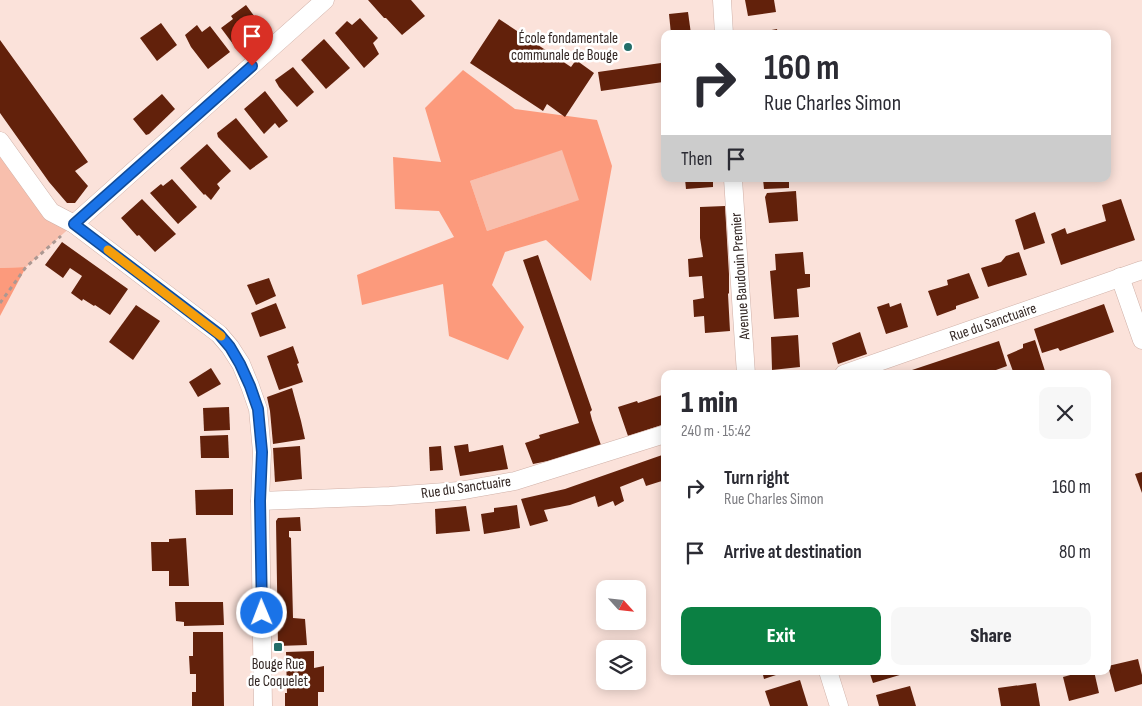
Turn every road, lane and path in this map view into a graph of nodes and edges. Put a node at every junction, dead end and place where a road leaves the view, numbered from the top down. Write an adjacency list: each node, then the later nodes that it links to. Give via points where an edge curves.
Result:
1 (326, 0): 6 (street)
2 (722, 0): 3 (street)
3 (724, 30)
4 (0, 141): 6 (street, via 51,212)
5 (733, 182): 11 (street, Avenue Baudouin Premier)
6 (74, 224): 9 (path, via 26,268); 14 (street, via 219,334 230,347 244,371 258,409 262,452)
7 (1142, 270): 8 (street, Rue du Sanctuaire)
8 (1120, 277): 10 (street); 12 (street, Rue du Sanctuaire)
9 (0, 303)
10 (1142, 340)
11 (746, 370)
12 (855, 370)
13 (661, 435): 14 (street, Rue du Sanctuaire, via 515,481 459,491)
14 (260, 501): 16 (street)
15 (829, 675): 17 (street)
16 (263, 706)
17 (839, 706)

